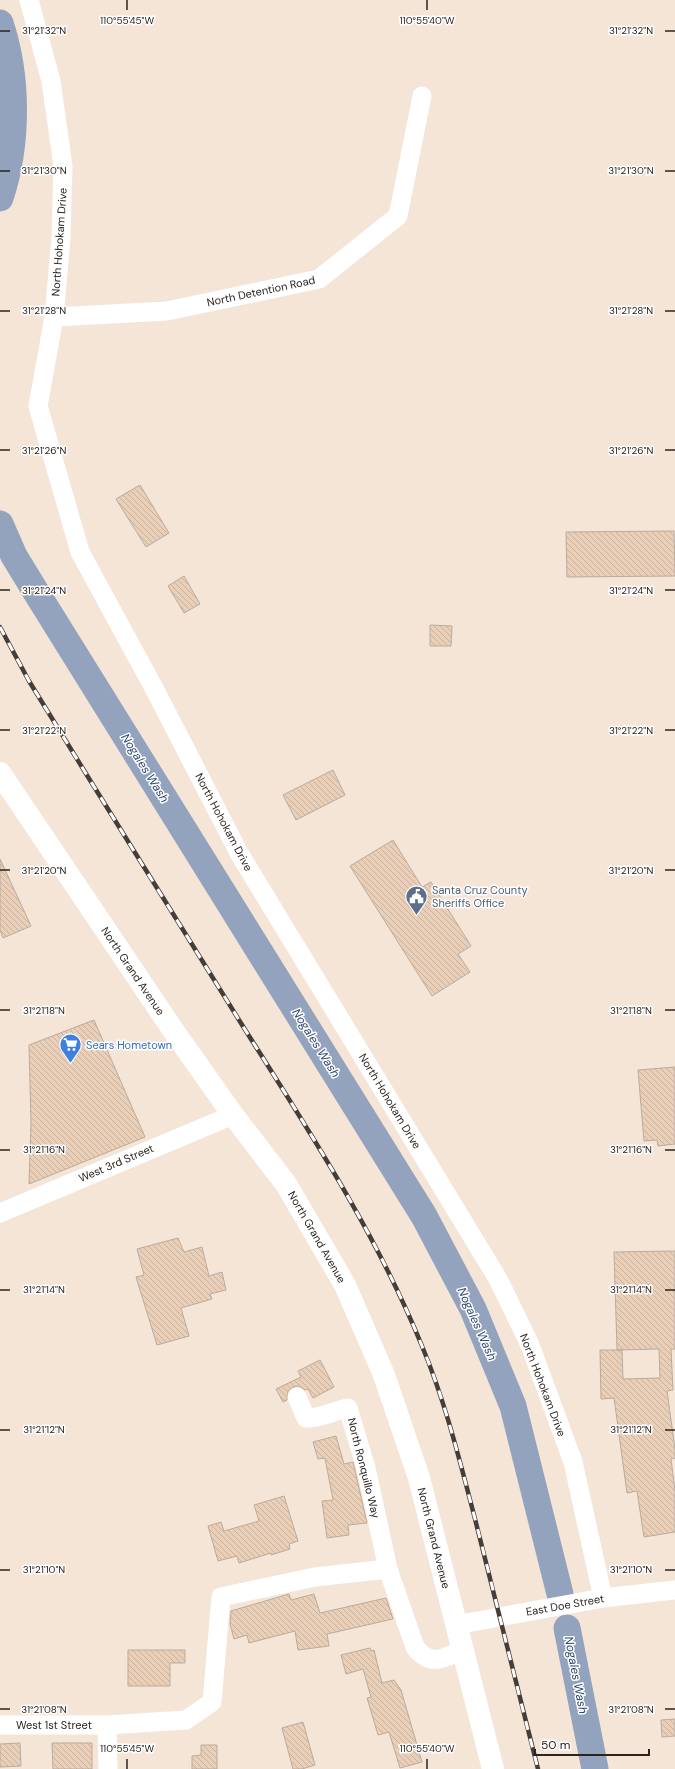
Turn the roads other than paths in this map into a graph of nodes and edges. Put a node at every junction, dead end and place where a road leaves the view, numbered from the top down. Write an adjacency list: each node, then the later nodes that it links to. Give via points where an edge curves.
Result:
1 (29, 0): 3 (street, North Hohokam Drive, via 50,81 64,166)
2 (422, 96): 3 (street, North Detention Road, via 398,216 319,279 167,311)
3 (54, 317): 10 (street, North Hohokam Drive, via 38,406 80,552 239,853 498,1279 530,1345 573,1462)
4 (0, 773): 5 (main road, North Grand Avenue)
5 (233, 1115): 6 (street, West 3rd Street); 11 (main road, North Grand Avenue, via 286,1184 345,1285 384,1375 419,1478)
6 (0, 1213)
7 (297, 1397): 8 (street, North Ronquillo Way, via 306,1418 319,1418 348,1408 366,1468)
8 (388, 1569): 12 (street, North Ronquillo Way, via 415,1647 422,1656 430,1660 446,1657); 14 (street, West 1st Street, via 315,1577 222,1598 212,1702 186,1720)
9 (675, 1590): 10 (street, East Doe Street)
10 (603, 1598): 11 (street, East Doe Street)
11 (456, 1625): 12 (main road, North Grand Avenue)
12 (463, 1649): 15 (main road, North Grand Avenue)
13 (0, 1725): 14 (street, West 1st Street)
14 (107, 1725): 16 (street)
15 (489, 1768)
16 (108, 1769)

